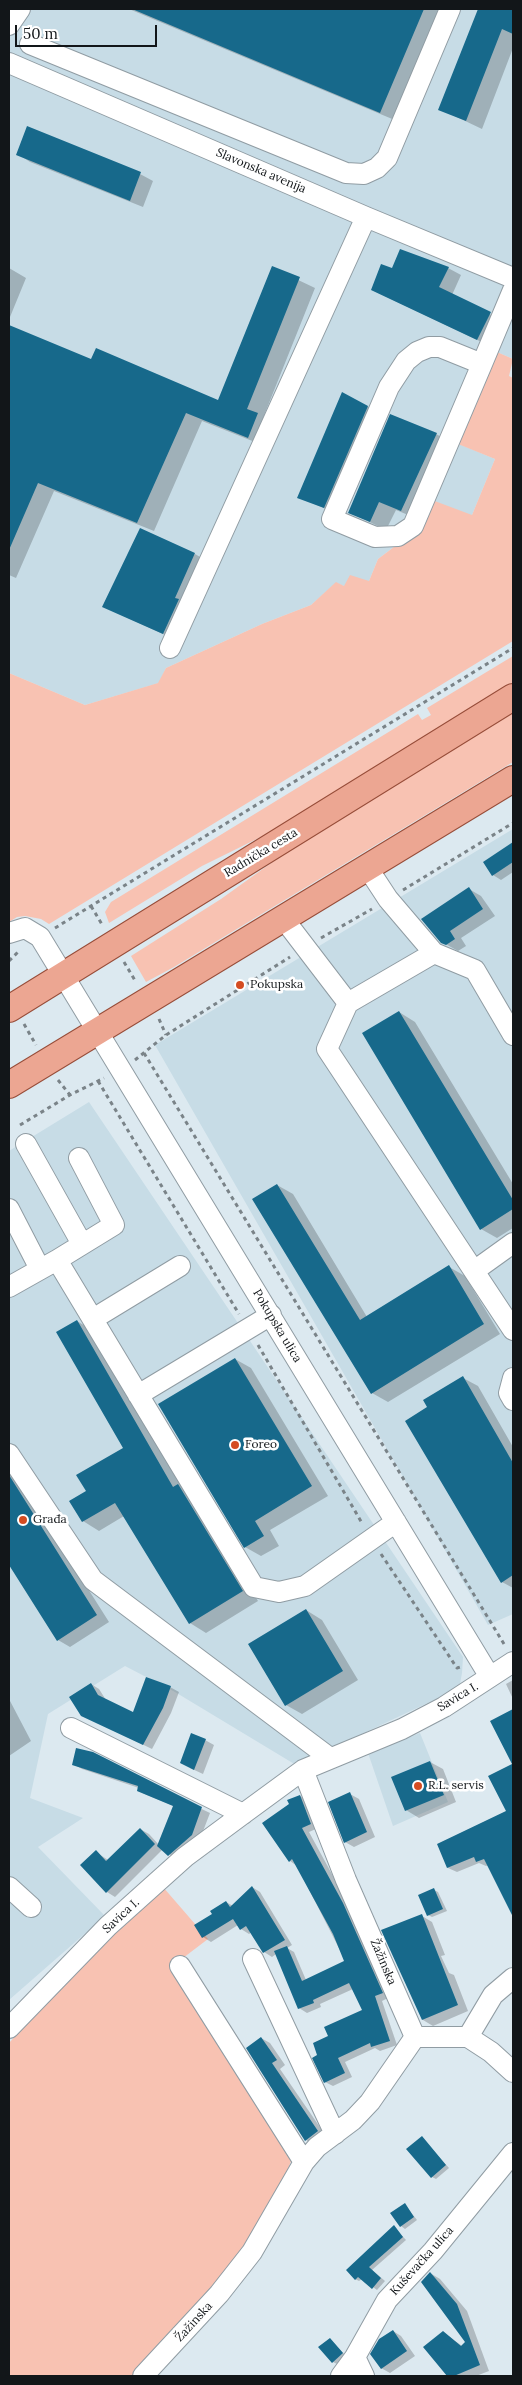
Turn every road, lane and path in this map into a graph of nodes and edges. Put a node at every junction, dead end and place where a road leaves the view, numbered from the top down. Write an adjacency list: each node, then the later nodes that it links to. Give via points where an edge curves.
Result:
1 (20, 9): 3 (street)
2 (450, 9): 4 (street, via 387,158 364,174 346,173)
3 (9, 25)
4 (30, 44)
5 (9, 63): 6 (street, Slavonska avenija)
6 (366, 217): 7 (street, Slavonska avenija); 10 (street)
7 (513, 278)
8 (513, 290): 9 (street)
9 (482, 364): 9 (street, via 413,526 398,536 375,538 332,519 389,387 406,361 429,347 440,347)
10 (170, 648)
11 (513, 648): 15 (path)
12 (513, 697): 24 (main road, Radnička cesta)
13 (513, 779): 14 (main road)
14 (367, 867): 16 (main road); 21 (street, via 388,899)
15 (91, 906): 17 (path); 18 (path)
16 (283, 918): 26 (street); 29 (main road)
17 (104, 926)
18 (55, 928)
19 (9, 932): 24 (street, Pokupska ulica, via 24,928 35,932)
20 (25, 946): 23 (path)
21 (434, 953): 26 (street); 31 (street, via 475,970)
22 (122, 958): 25 (path)
23 (9, 961)
24 (64, 975): 28 (main road, Radnička cesta); 29 (street, Pokupska ulica)
25 (139, 987)
26 (348, 1003): 46 (street, via 327,1049)
27 (157, 1015): 30 (path)
28 (16, 1016): 32 (path)
29 (98, 1032): 37 (main road); 48 (street, Pokupska ulica)
30 (166, 1035)
31 (513, 1035)
32 (36, 1045)
33 (144, 1054): 58 (path, via 504,1644)
34 (56, 1076): 38 (path)
35 (107, 1077): 36 (path)
36 (98, 1081): 38 (path); 50 (path)
37 (9, 1085)
38 (70, 1095): 39 (path)
39 (21, 1136): 43 (street)
40 (79, 1158): 43 (street, via 114,1225)
41 (9, 1209): 44 (street)
42 (513, 1243): 46 (street)
43 (82, 1244): 44 (street)
44 (49, 1265): 47 (street); 49 (street)
45 (180, 1266): 49 (street)
46 (474, 1271): 51 (street)
47 (9, 1287)
48 (271, 1315): 50 (street); 56 (street, Pokupska ulica)
49 (93, 1319): 53 (street)
50 (248, 1329): 53 (street); 57 (path)
51 (513, 1330)
52 (513, 1378): 54 (street, via 509,1393)
53 (138, 1395): 57 (street, via 254,1587 279,1592 305,1586)
54 (513, 1400)
55 (9, 1454): 62 (street, via 93,1580)
56 (396, 1522): 57 (street); 58 (street, Pokupska ulica)
57 (372, 1539): 58 (path, via 457,1668)
58 (480, 1660): 60 (street, Pokupska ulica)
59 (513, 1662): 60 (street, Savica I.)
60 (490, 1677): 62 (street, Savica I., via 402,1729)
61 (70, 1728): 64 (street)
62 (330, 1758): 63 (street, Savica I.)
63 (304, 1770): 64 (street, Savica I.); 71 (street, Žažinska, via 346,1880)
64 (243, 1814): 70 (street, Savica I., via 185,1857 108,1926)
65 (9, 1887): 66 (street)
66 (31, 1907)
67 (254, 1959): 74 (street)
68 (180, 1966): 76 (street)
69 (513, 1978): 72 (street, via 493,1995)
70 (9, 2028)
71 (414, 2037): 72 (street); 74 (street, Žažinska, via 370,2102 354,2120)
72 (468, 2037): 73 (street)
73 (513, 2072)
74 (334, 2134): 76 (street, Žažinska)
75 (513, 2153): 77 (street, Kuševačka ulica, via 433,2251 387,2300)
76 (304, 2162): 78 (street, Žažinska, via 252,2252 219,2294)
77 (355, 2357): 79 (street, Kuševačka ulica); 80 (street)
78 (143, 2376)
79 (341, 2376)
80 (364, 2376)

